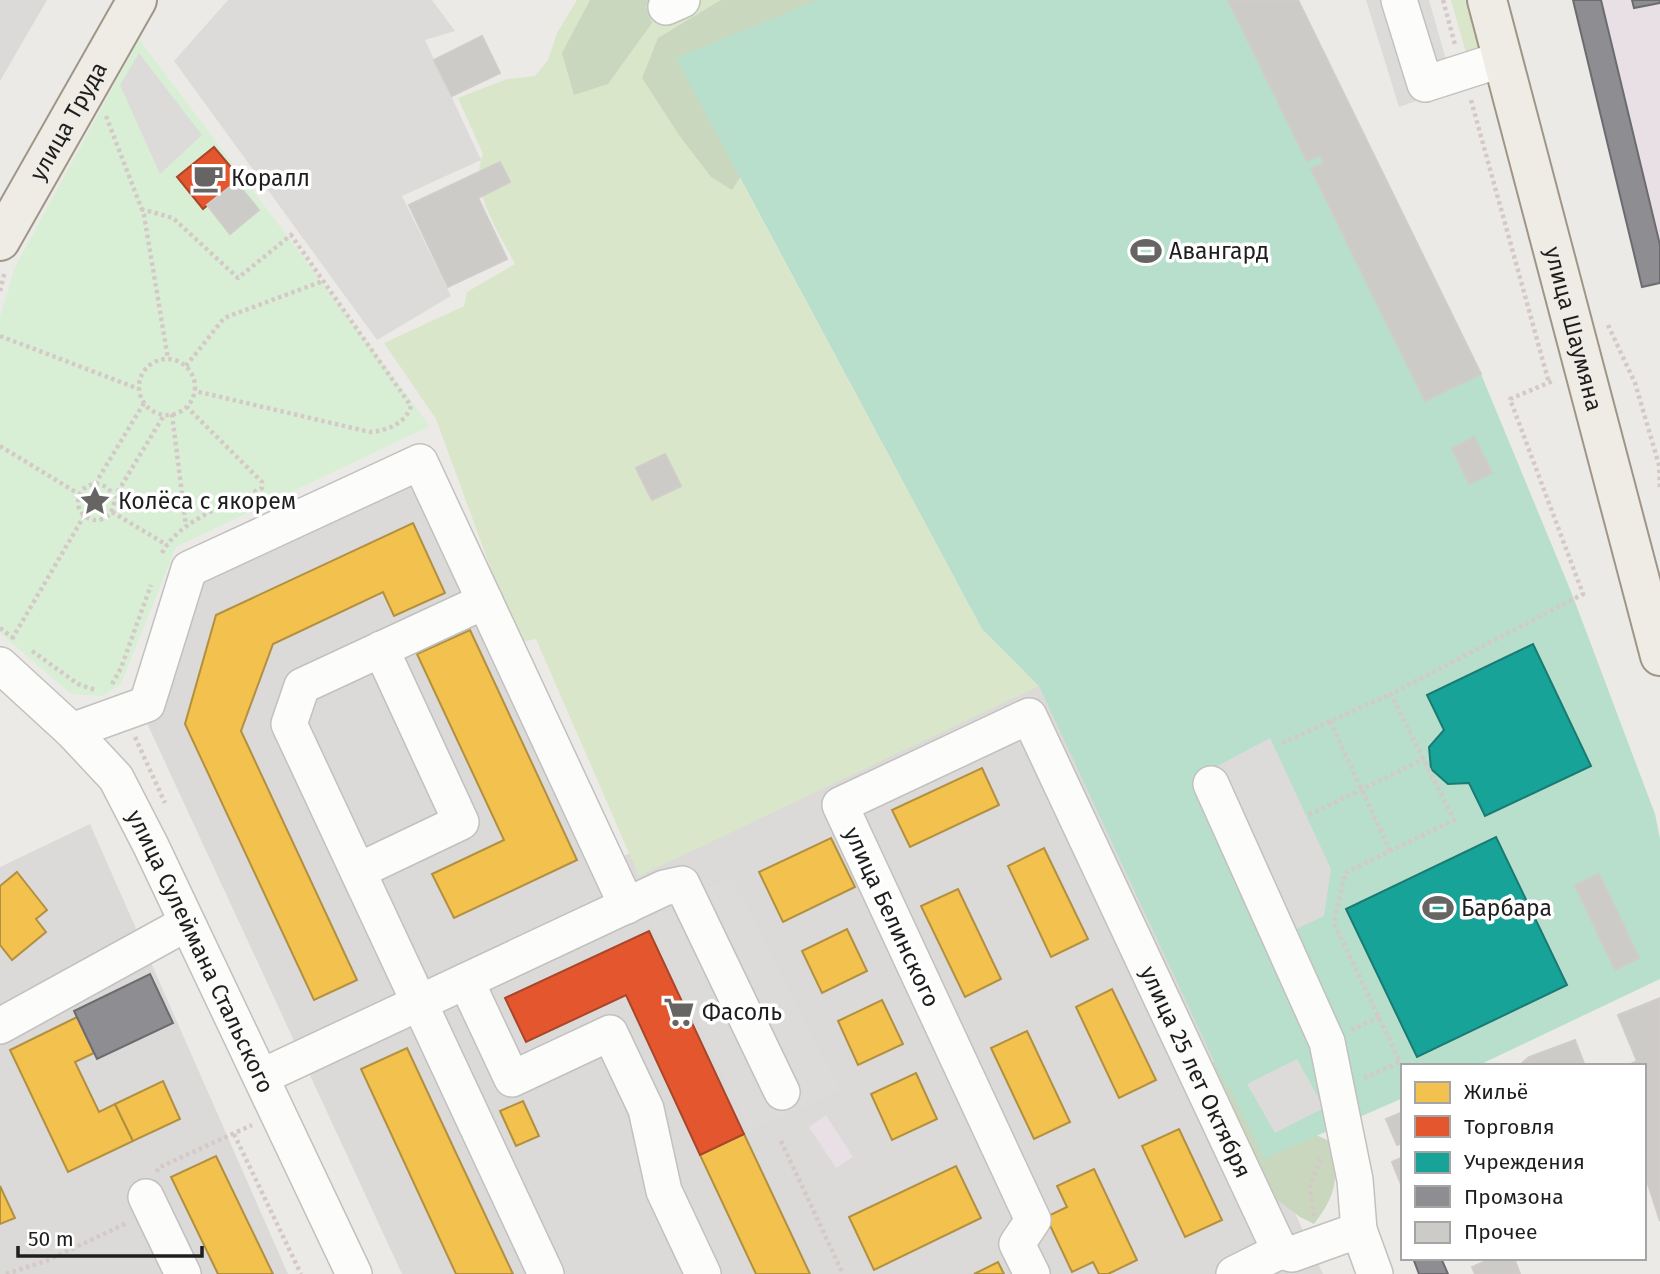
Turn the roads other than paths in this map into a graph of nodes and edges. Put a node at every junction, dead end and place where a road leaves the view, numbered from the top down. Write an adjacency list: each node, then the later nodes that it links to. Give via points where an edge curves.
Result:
1 (136, 0): 5 (main road, улица Труда)
2 (1399, 0): 4 (street, via 1425,84)
3 (1487, 0): 4 (main road, улица Шаумяна)
4 (1503, 59): 9 (main road, улица Шаумяна)
5 (0, 241)
6 (485, 601): 7 (street); 10 (street, via 420,462 189,569 147,704); 14 (street)
7 (381, 649): 13 (street, via 302,686 289,724); 13 (street, via 461,822)
8 (6, 651): 10 (street, улица Сулеймана Стальского)
9 (1660, 656)
10 (72, 731): 15 (street, улица Сулеймана Стальского, via 116,778)
11 (1055, 773): 23 (street, улица 25 лет Октября); 28 (street, улица Белинского, via 1029,716 840,805 1033,1220 1017,1244)
12 (1211, 784): 22 (street, via 1327,1042 1355,1180)
13 (358, 871): 17 (street)
14 (627, 906): 16 (street); 20 (street, via 682,884)
15 (187, 923): 18 (street); 19 (street, улица Сулеймана Стальского)
16 (466, 981): 17 (street); 27 (street, via 512,1079 610,1033 646,1110 664,1191)
17 (420, 1003): 19 (street); 26 (street)
18 (0, 1026)
19 (261, 1077): 25 (street, улица Сулеймана Стальского)
20 (782, 1092)
21 (146, 1197): 24 (street)
22 (1359, 1230): 23 (street, via 1292,1254); 30 (street)
23 (1280, 1251): 29 (street)
24 (183, 1274)
25 (354, 1274)
26 (546, 1274)
27 (702, 1274)
28 (1032, 1274)
29 (1234, 1274)
30 (1375, 1274)

